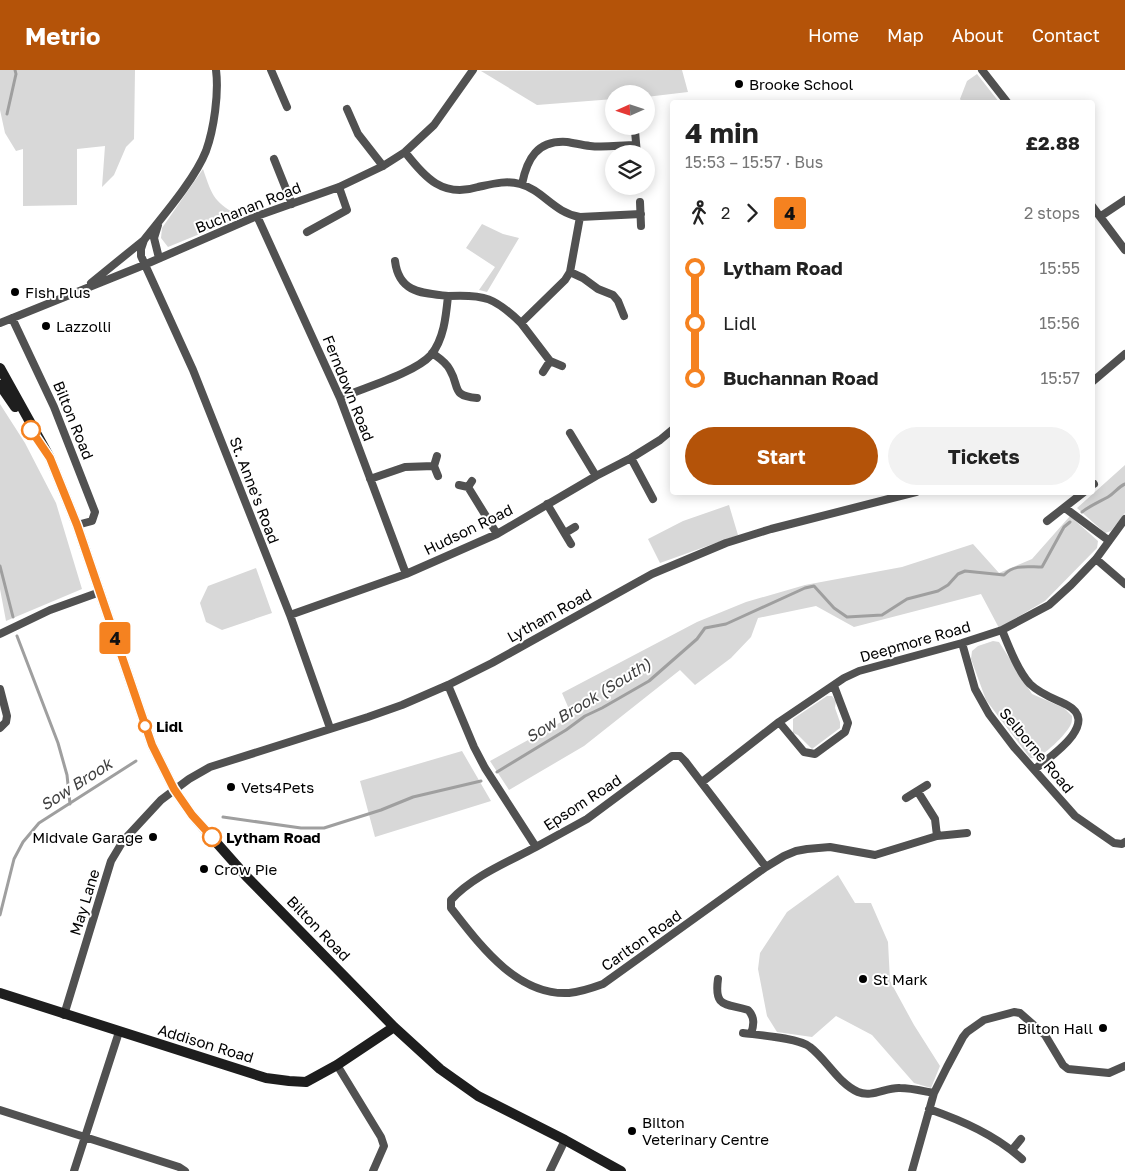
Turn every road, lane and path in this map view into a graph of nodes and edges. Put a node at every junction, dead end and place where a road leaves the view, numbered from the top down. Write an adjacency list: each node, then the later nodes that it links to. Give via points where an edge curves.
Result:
1 (271, 70): 6 (street)
2 (473, 70): 11 (street, Buchanan Road, via 434,125)
3 (982, 70): 5 (street)
4 (219, 71): 24 (street, via 206,151)
5 (1005, 100)
6 (286, 108)
7 (347, 109): 13 (street, via 358,134)
8 (635, 135): 9 (street)
9 (636, 145)
10 (605, 146): 14 (street, via 566,142 539,148 532,155)
11 (405, 152): 13 (street, Buchanan Road); 14 (street, via 424,175 440,186 454,190 502,182)
12 (274, 159): 18 (street)
13 (383, 166): 15 (street, Buchanan Road)
14 (522, 184): 23 (street, via 563,212)
15 (339, 187): 18 (street, Buchanan Road); 26 (street, via 347,210)
16 (1125, 200): 22 (street)
17 (640, 202): 20 (street)
18 (292, 204): 21 (street, Buchanan Road)
19 (1095, 209): 22 (street)
20 (640, 214): 23 (street); 25 (street)
21 (257, 216): 29 (street, Buchanan Road); 50 (street, Ferndown Road)
22 (1101, 216): 28 (street)
23 (580, 217): 32 (street)
24 (160, 220): 27 (street); 29 (street, via 154,238)
25 (641, 226)
26 (307, 232)
27 (144, 240): 31 (street, via 141,249); 33 (street)
28 (1125, 250)
29 (159, 258): 31 (street, Buchanan Road)
30 (395, 261): 34 (street, via 394,274 413,290)
31 (144, 265): 33 (street, Buchanan Road); 80 (street, St. Anne's Road, via 193,370)
32 (570, 272): 36 (street, via 612,295); 40 (street)
33 (85, 288): 38 (street, Buchanan Road)
34 (448, 296): 40 (street, via 472,295 490,299); 41 (street, via 445,320)
35 (629, 303): 36 (street)
36 (620, 306): 37 (street)
37 (624, 316)
38 (12, 318): 39 (street, Buchanan Road); 70 (street, Bilton Road, via 54,408 95,512 92,520)
39 (0, 323)
40 (521, 323): 43 (street)
41 (432, 353): 49 (street, via 446,364); 50 (street, via 406,371)
42 (1125, 354): 47 (street)
43 (550, 361): 44 (street); 46 (street)
44 (562, 366)
45 (0, 368): 56 (main road, Bilton Road)
46 (544, 372)
47 (1095, 379)
48 (0, 384): 56 (main road, Bilton Road)
49 (464, 397): 51 (street); 52 (street)
50 (340, 398): 61 (street, Ferndown Road)
51 (477, 398)
52 (461, 406)
53 (670, 432): 57 (street, Hudson Road)
54 (570, 433): 60 (street)
55 (438, 456): 58 (street)
56 (50, 458): 70 (main road, Bilton Road)
57 (632, 458): 60 (street, Hudson Road); 65 (street)
58 (434, 466): 59 (street); 61 (street, via 405,467)
59 (438, 476)
60 (596, 476): 66 (street, Hudson Road)
61 (370, 479): 77 (street, Ferndown Road)
62 (459, 485): 72 (street, via 470,484)
63 (904, 495): 84 (street, Lytham Road, via 726,543 646,577)
64 (1080, 495): 67 (street)
65 (653, 499)
66 (547, 504): 72 (street, Hudson Road); 73 (street)
67 (1065, 508): 69 (street); 74 (street)
68 (1125, 519): 74 (street, Deepmore Road)
69 (1046, 521)
70 (77, 525): 79 (main road, Bilton Road)
71 (575, 527): 73 (street)
72 (497, 534): 77 (street, Hudson Road)
73 (565, 534): 75 (street)
74 (1108, 540): 76 (street, Deepmore Road)
75 (570, 544)
76 (1096, 559): 78 (street); 81 (street, Deepmore Road, via 1048,605)
77 (406, 574): 80 (street, Hudson Road)
78 (1125, 584)
79 (100, 592): 82 (street, via 50,610); 93 (main road, Bilton Road, via 149,738)
80 (290, 616): 89 (street, St. Anne's Road)
81 (1002, 630): 83 (street, Deepmore Road); 90 (street, via 1031,685 1073,709 1078,717 1077,729)
82 (0, 634)
83 (962, 643): 85 (street, Deepmore Road, via 859,671); 90 (street, Selborne Road, via 976,690 989,714)
84 (448, 685): 89 (street, Lytham Road, via 402,705); 99 (street, Epsom Road, via 485,768)
85 (834, 686): 87 (street, Deepmore Road); 87 (street, via 847,728 815,754 804,752)
86 (0, 689): 88 (street, via 7,716)
87 (779, 722): 91 (street, Deepmore Road)
88 (0, 728)
89 (330, 728): 93 (street, Lytham Road, via 210,767)
90 (1034, 769): 98 (street, Selborne Road, via 1075,816 1114,843)
91 (702, 782): 99 (street, Epsom Road, via 680,756 672,756 586,819); 100 (street, Epsom Road)
92 (927, 785): 94 (street)
93 (174, 789): 103 (street, May Lane, via 123,842 111,861); 104 (main road, Bilton Road, via 192,815 246,876)
94 (918, 792): 95 (street); 97 (street, via 935,819)
95 (906, 798)
96 (967, 833): 97 (street, Carlton Road)
97 (937, 836): 100 (street, Carlton Road, via 875,855 830,847 796,851)
98 (1125, 842)
99 (536, 847): 100 (street, Carlton Road, via 457,893 451,900 452,908 494,959 512,974 542,989 568,993 603,984)
100 (766, 867)
101 (718, 979): 108 (street, via 717,997 720,1002 748,1010 752,1016 753,1023 747,1034 809,1046 860,1093 899,1088)
102 (0, 993): 103 (main road, Addison Road)
103 (64, 1015): 105 (main road, Addison Road)
104 (394, 1027): 106 (main road, Addison Road); 113 (main road, Bilton Road, via 440,1069 478,1096)
105 (119, 1032): 106 (main road, Addison Road, via 266,1078 289,1082 306,1082); 111 (street)
106 (337, 1065): 118 (street, via 381,1137 384,1146)
107 (1125, 1066): 108 (street, via 1109,1073 1065,1067 1044,1035 1020,1013 1014,1012 989,1018 967,1032)
108 (934, 1094): 109 (street)
109 (929, 1109): 114 (street, via 964,1121); 121 (street)
110 (0, 1110): 111 (street)
111 (85, 1137): 116 (street); 117 (street)
112 (1021, 1139): 114 (street)
113 (565, 1140): 119 (street); 120 (main road, Bilton Road)
114 (1012, 1150): 115 (street)
115 (1022, 1159)
116 (74, 1171)
117 (186, 1171)
118 (373, 1171)
119 (550, 1171)
120 (621, 1171)
121 (912, 1171)

